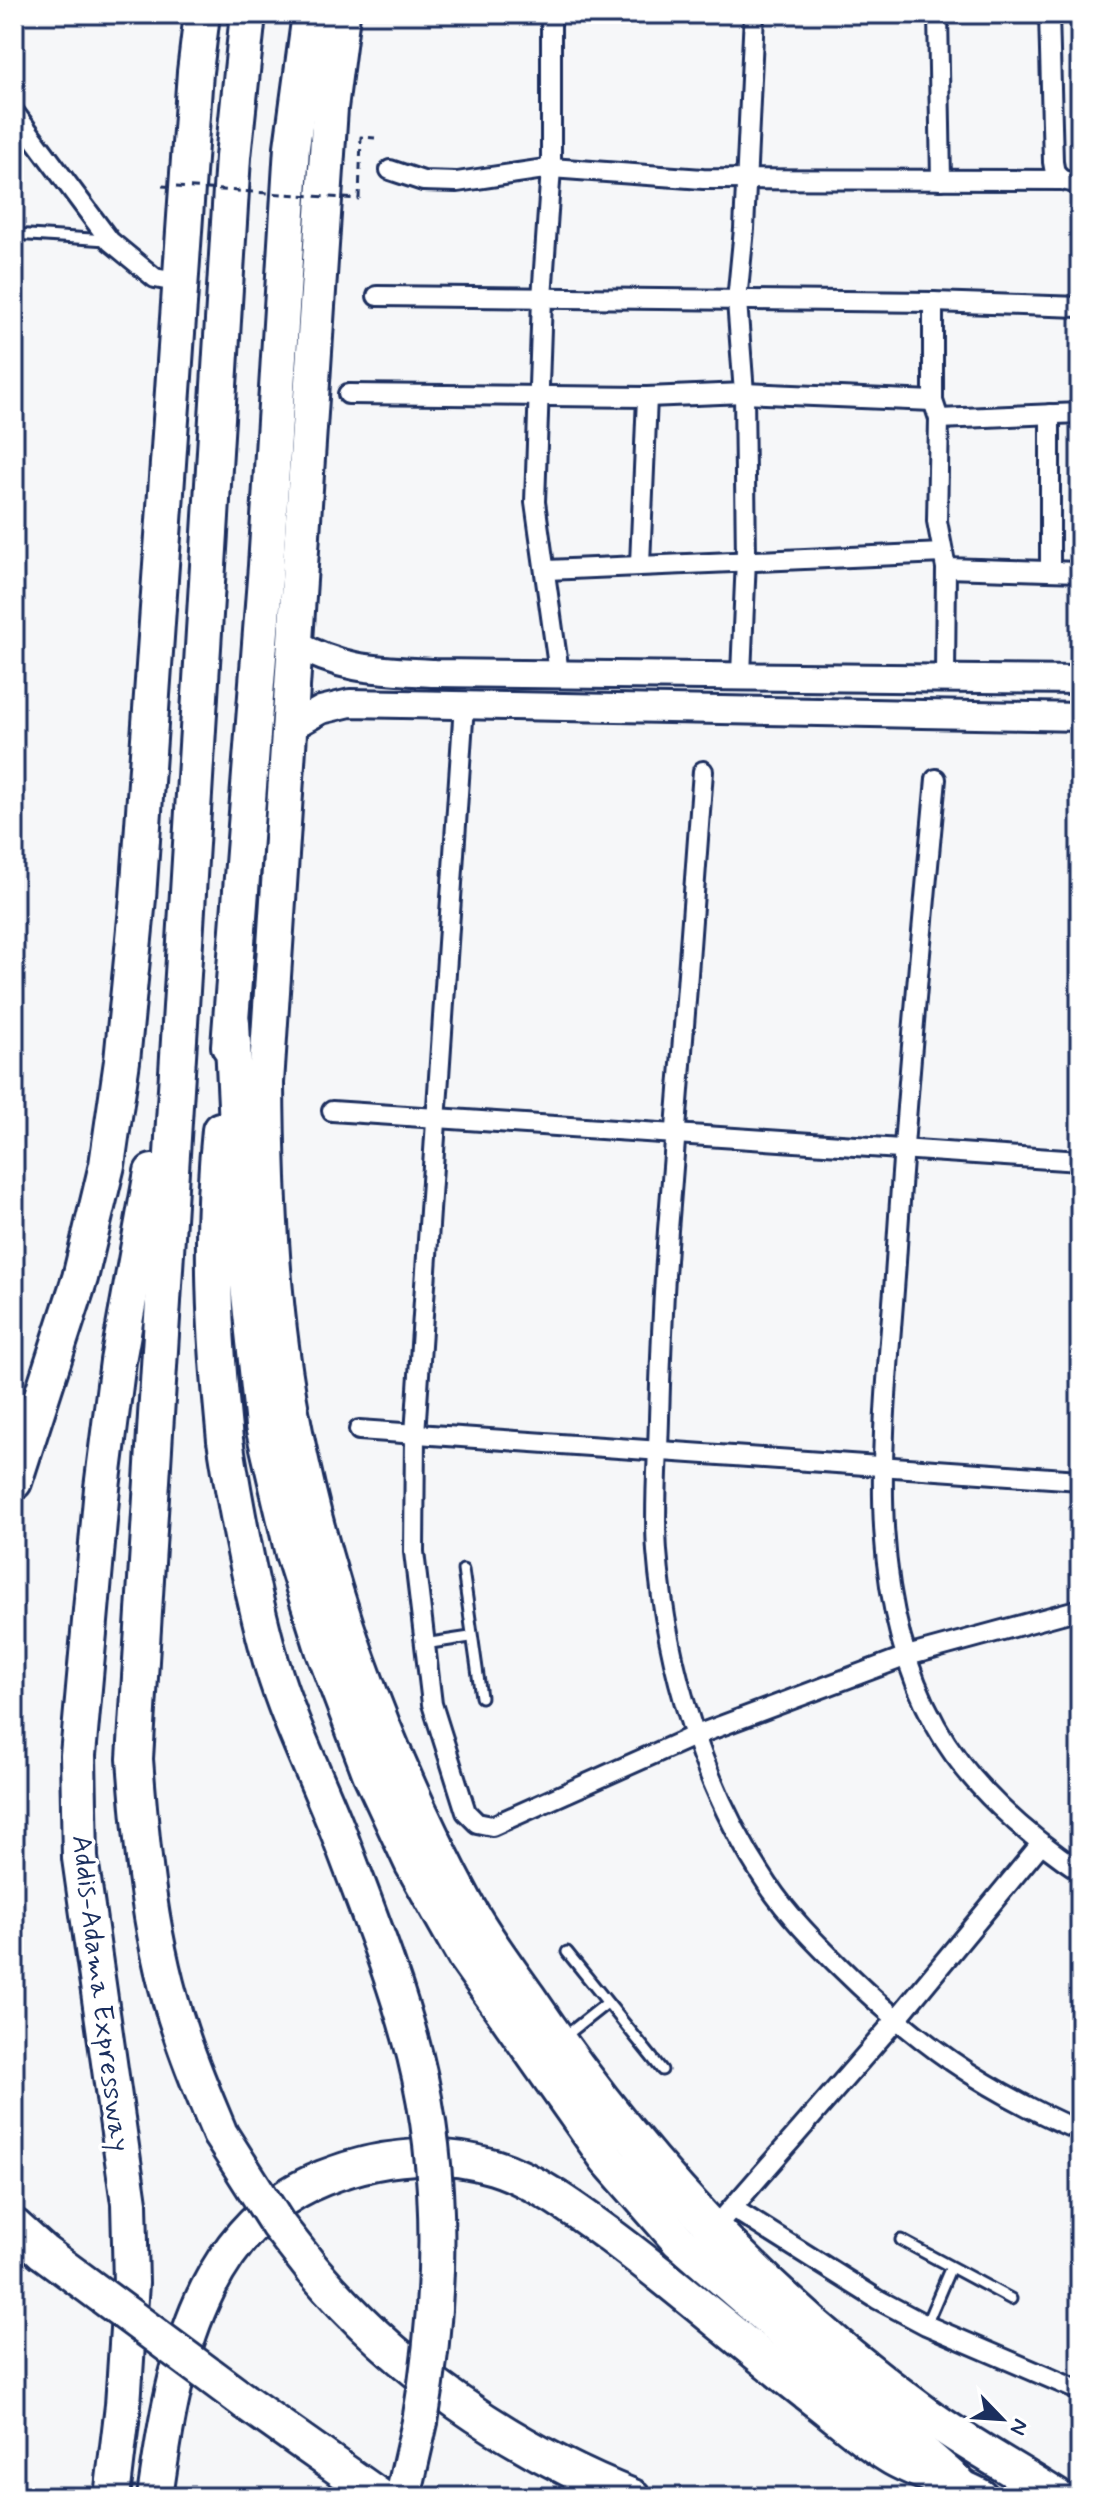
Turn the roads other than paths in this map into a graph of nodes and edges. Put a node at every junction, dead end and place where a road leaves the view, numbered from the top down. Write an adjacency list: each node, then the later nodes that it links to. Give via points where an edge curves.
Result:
1 (202, 14): 17 (highway)
2 (248, 14): 48 (highway, via 233,157)
3 (310, 14): 47 (highway, via 292,147)
4 (342, 14): 37 (highway, via 330,108)
5 (551, 14): 10 (street)
6 (754, 14): 12 (street)
7 (938, 14): 13 (street)
8 (1049, 14): 14 (street, via 1052,155 1055,173)
9 (14, 112): 16 (street)
10 (551, 168): 11 (street, via 457,182 423,181); 12 (street); 19 (street)
11 (390, 170)
12 (747, 180): 13 (street); 20 (street)
13 (941, 180): 14 (street)
14 (1071, 182)
15 (14, 234): 16 (lane)
16 (110, 241): 17 (street, via 155,278)
17 (181, 283): 59 (highway, via 122,1061 107,1165 80,1278)
18 (377, 296): 19 (street)
19 (542, 298): 20 (street); 25 (street)
20 (737, 301): 21 (street); 23 (street)
21 (933, 302): 22 (street); 27 (street)
22 (1080, 307)
23 (744, 393): 26 (street); 27 (street); 31 (street)
24 (348, 394): 25 (street)
25 (540, 397): 26 (street); 34 (street, via 535,502)
26 (647, 397): 33 (street)
27 (933, 401): 30 (street)
28 (1080, 413): 29 (street)
29 (1050, 414): 30 (street); 35 (street)
30 (939, 419): 32 (street, via 937,521)
31 (746, 559): 32 (street); 33 (street); 39 (street)
32 (944, 560): 35 (street); 40 (street)
33 (640, 564): 34 (street)
34 (547, 570): 38 (street)
35 (1050, 571): 36 (street)
36 (1080, 572)
37 (294, 643): 38 (main road, via 325,660 359,669); 44 (highway)
38 (559, 673): 39 (main road)
39 (741, 674): 40 (main road)
40 (945, 675): 41 (main road)
41 (1080, 680)
42 (464, 705): 43 (main road); 44 (main road, via 350,703 321,710); 50 (street)
43 (1080, 717)
44 (289, 728): 72 (highway, via 266,1083 267,1205 295,1430 361,1671 417,1807 468,1909)
45 (703, 771): 51 (street)
46 (936, 779): 52 (street)
47 (232, 1023): 82 (highway, via 242,1229 263,1426 293,1554 323,1649 370,1773 413,1865 482,1982 607,2159 679,2241); 86 (highway, bridge, via 212,1212 214,1337 241,1541 273,1667 380,1942 415,2056 430,2138 436,2308)
48 (178, 1026): 83 (highway, Addis-Adama Expressway, via 118,1361 78,1755 80,1858 129,2203 131,2283); 87 (highway, bridge, via 135,1759 143,1863 158,1952 179,2030 220,2134 313,2270 400,2359 476,2417)
49 (332, 1111): 50 (street)
50 (436, 1117): 51 (street); 55 (street)
51 (676, 1131): 52 (street); 56 (street, via 663,1287)
52 (903, 1148): 53 (street); 57 (street)
53 (1080, 1161)
54 (359, 1430): 55 (street)
55 (415, 1434): 56 (street); 63 (street, via 414,1552)
56 (658, 1451): 57 (street); 66 (street, via 657,1550 671,1647)
57 (883, 1468): 58 (street); 64 (street, via 890,1595)
58 (1080, 1480)
59 (14, 1482)
60 (463, 1570): 62 (lane)
61 (1080, 1609): 64 (street)
62 (470, 1637): 63 (lane); 65 (lane)
63 (424, 1644): 66 (street, via 432,1704 466,1812 477,1823 492,1826)
64 (907, 1656): 66 (street); 67 (street, via 935,1726 961,1763)
65 (481, 1697)
66 (694, 1736): 71 (street, via 768,1885 804,1932)
67 (1040, 1845): 68 (street); 71 (street)
68 (1080, 1871)
69 (567, 1952): 70 (lane)
70 (607, 2003): 72 (lane); 73 (lane)
71 (895, 2021): 74 (street, via 950,2062 1033,2111); 75 (street)
72 (558, 2042): 75 (highway, via 631,2136)
73 (662, 2070)
74 (1080, 2131)
75 (723, 2220): 80 (street); 88 (highway, via 811,2322 928,2416)
76 (14, 2226): 85 (highway, bridge)
77 (901, 2240): 78 (lane)
78 (950, 2269): 79 (lane); 80 (lane)
79 (1011, 2299)
80 (926, 2325): 81 (street)
81 (1080, 2391)
82 (970, 2491): 84 (highway, via 892,2458 568,2204 496,2168 454,2159 401,2157 354,2165 304,2185 243,2233 200,2302 182,2352)
83 (112, 2497)
84 (155, 2497)
85 (380, 2497)
86 (403, 2497)
87 (633, 2497)
88 (1057, 2497)

